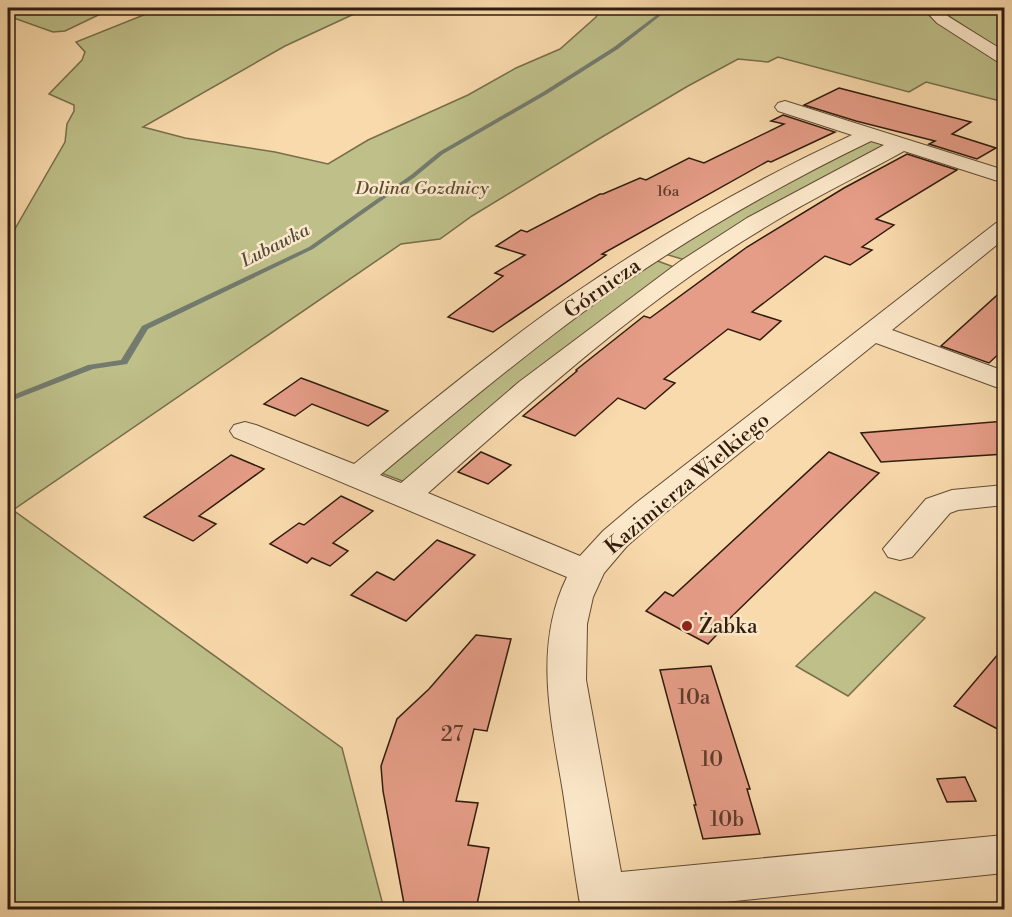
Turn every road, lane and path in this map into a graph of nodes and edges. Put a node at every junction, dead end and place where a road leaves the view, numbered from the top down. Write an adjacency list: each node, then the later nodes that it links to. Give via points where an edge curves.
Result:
1 (931, 8): 2 (street, via 943,20)
2 (1005, 58)
3 (785, 107): 4 (street)
4 (870, 134): 5 (street); 8 (street, Górnicza, via 752,194)
5 (902, 144): 6 (street); 9 (street, Górnicza, via 765,217)
6 (1005, 177)
7 (1005, 228): 10 (street, Kazimierza Wielkiego)
8 (650, 254): 9 (street); 13 (street, Górnicza, via 539,332)
9 (688, 267): 15 (street, Górnicza, via 529,388)
10 (874, 333): 11 (street); 17 (street, Kazimierza Wielkiego, via 648,510 615,538)
11 (1005, 381)
12 (245, 431): 13 (street)
13 (357, 477): 15 (street)
14 (1005, 495): 16 (street, via 952,500 938,506)
15 (405, 496): 17 (street)
16 (900, 549)
17 (587, 572): 19 (street, Kazimierza Wielkiego, via 570,621 567,694)
18 (1005, 854): 19 (street)
19 (603, 902)

